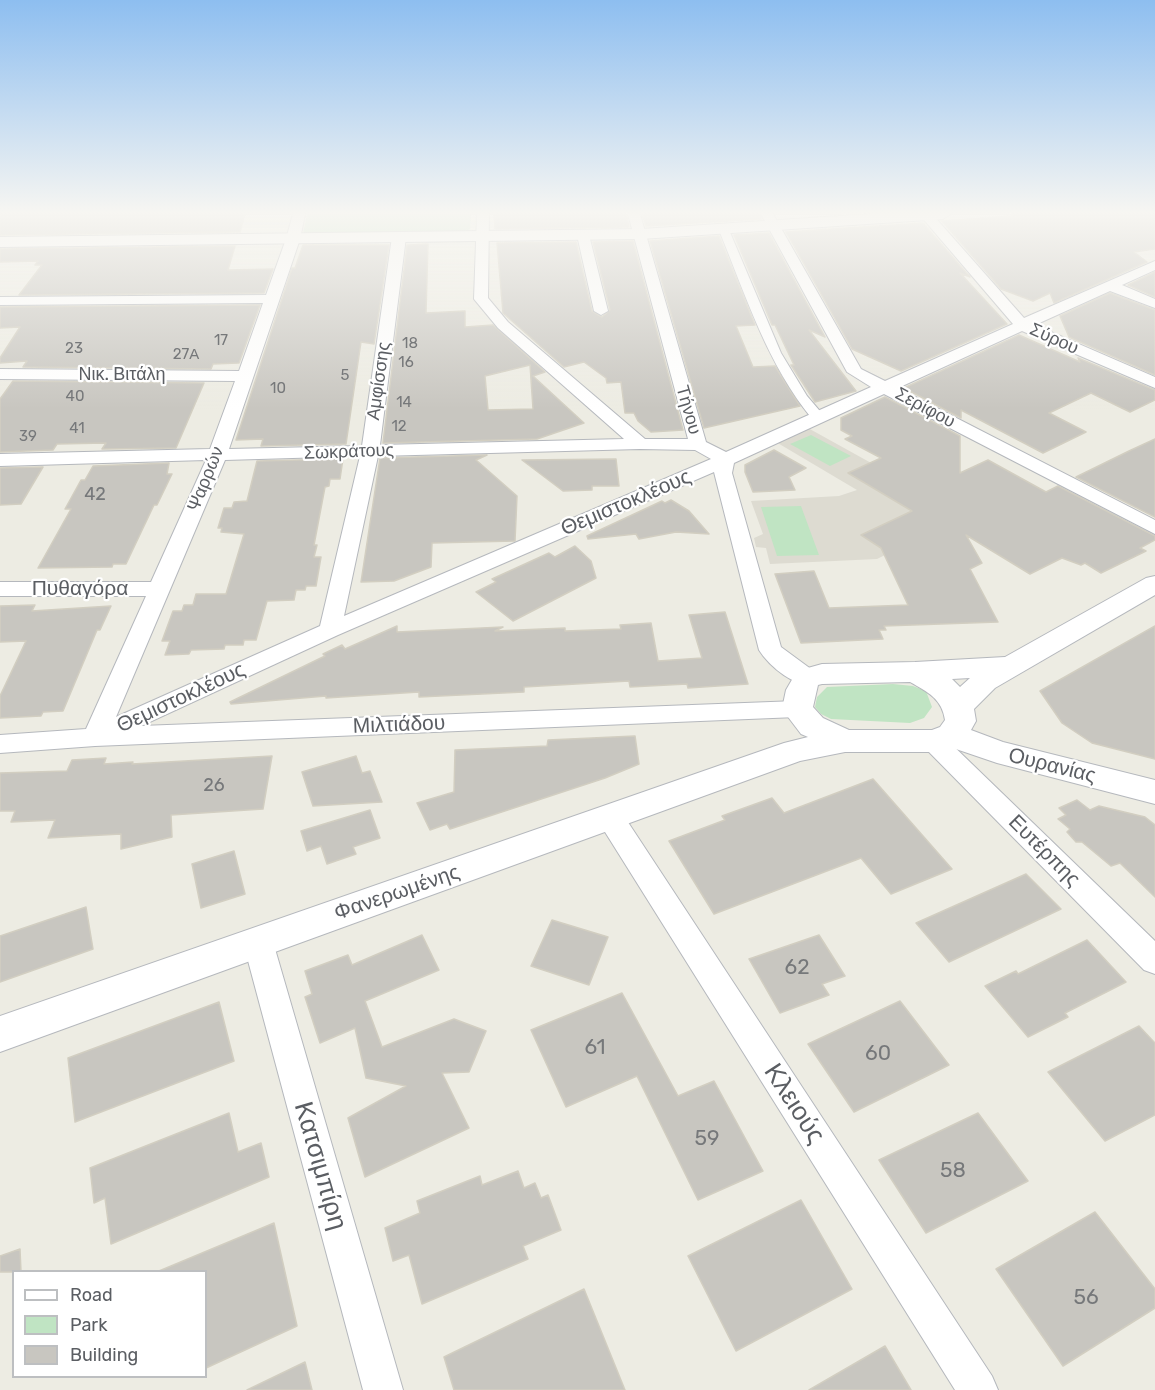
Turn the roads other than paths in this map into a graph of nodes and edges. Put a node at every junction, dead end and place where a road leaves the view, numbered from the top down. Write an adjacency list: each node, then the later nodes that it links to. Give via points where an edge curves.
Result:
1 (279, 279): 11 (street, Ψαρρών)
2 (393, 279): 23 (street, Αμφίσσης)
3 (481, 279): 21 (street, via 481,299 503,325)
4 (593, 279): 14 (street)
5 (652, 279): 22 (street, Τήνου)
6 (744, 279): 20 (street, via 802,401)
7 (803, 279): 19 (street, Σερίφου, via 855,372)
8 (982, 279): 15 (street, Σύρου)
9 (1123, 279): 10 (street, Θεμιστοκλέους)
10 (1109, 285): 13 (street); 15 (street, Θεμιστοκλέους)
11 (272, 299): 12 (street); 17 (street, Ψαρρών)
12 (0, 301)
13 (1155, 304)
14 (601, 311)
15 (1023, 325): 18 (street, Σύρου); 19 (street, Θεμιστοκλέους)
16 (0, 374): 17 (street, Νικ. Βιτάλη)
17 (244, 376): 24 (street, Ψαρρών)
18 (1155, 383)
19 (885, 387): 20 (street, Θεμιστοκλέους); 27 (street, Σερίφου)
20 (818, 417): 25 (street, Θεμιστοκλέους)
21 (640, 444): 22 (street, Σωκράτους); 23 (street, Σωκράτους)
22 (698, 445): 25 (street, Τήνου)
23 (370, 451): 24 (street, Σωκράτους); 31 (street, Αμφίσσης)
24 (217, 456): 26 (street, Σωκράτους); 29 (street, Ψαρρών)
25 (725, 459): 31 (street, Θεμιστοκλέους); 34 (street, via 723,474 770,650)
26 (0, 460)
27 (1155, 528)
28 (1155, 584): 32 (street)
29 (159, 589): 30 (street, Πυθαγόρα); 37 (street, Ψαρρών)
30 (0, 590)
31 (330, 630): 37 (street, Θεμιστοκλέους)
32 (1012, 666): 33 (street); 35 (street, via 985,681)
33 (915, 672): 34 (street, via 822,674); 35 (street, via 952,696)
34 (807, 678): 36 (street, via 801,690)
35 (948, 727): 36 (street, Φανερωμένης, via 845,741); 39 (street, Ουρανίας, via 997,752); 42 (street, Ευτέρπης)
36 (801, 729): 37 (street, Μιλτιάδου); 40 (street, Φανερωμένης)
37 (95, 737): 38 (street, Μιλτιάδου)
38 (0, 744)
39 (1155, 792)
40 (610, 817): 41 (street, Φανερωμένης); 45 (street, Κλειούς)
41 (258, 942): 43 (street, Φανερωμένης); 44 (street, Κατσιμπίρη)
42 (1155, 961)
43 (0, 1034)
44 (383, 1390)
45 (978, 1390)

